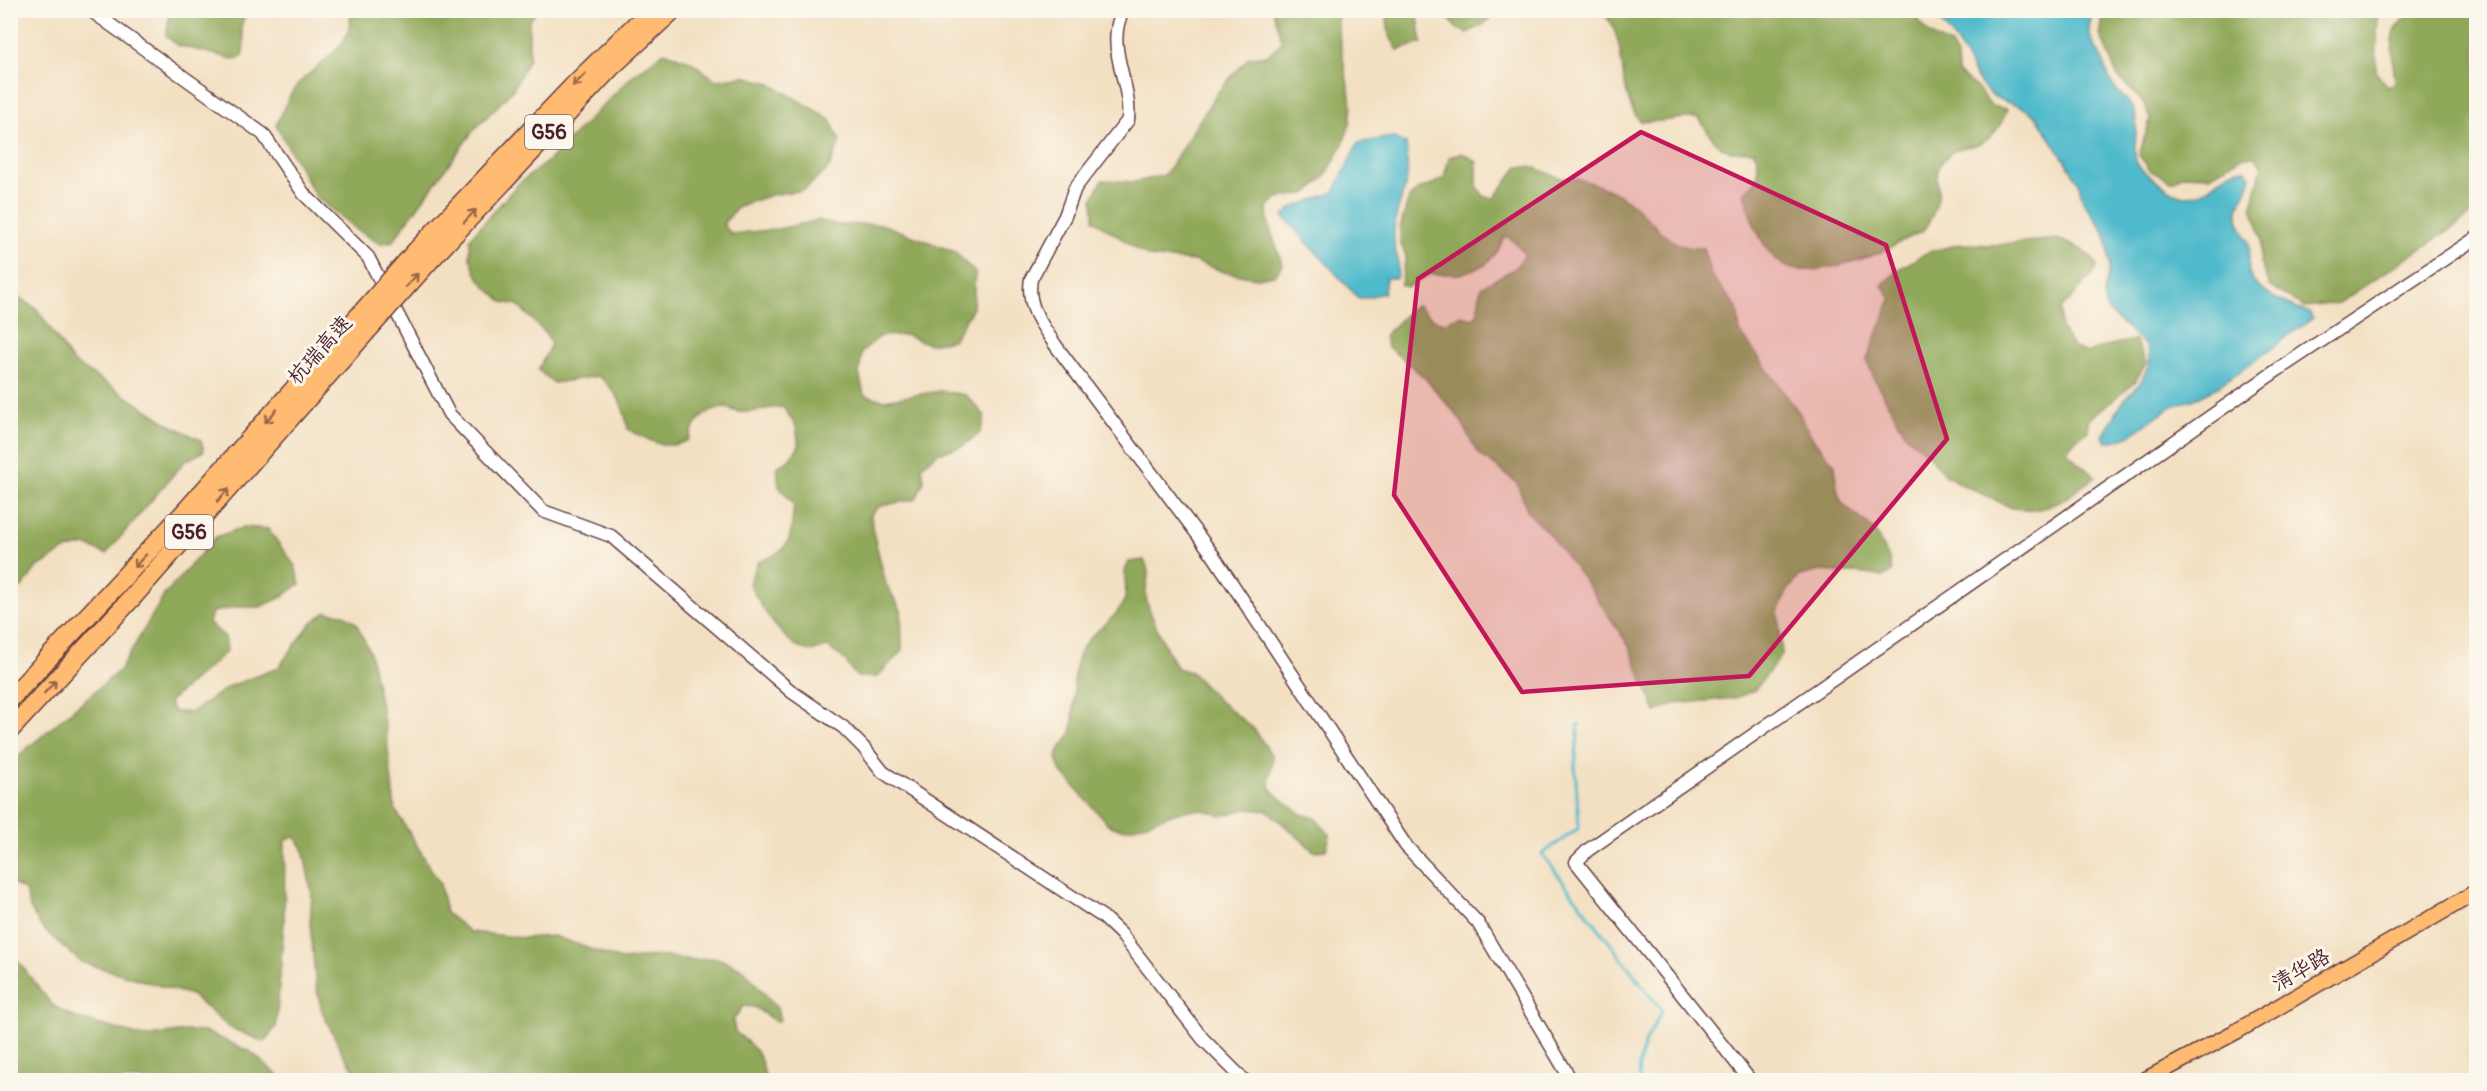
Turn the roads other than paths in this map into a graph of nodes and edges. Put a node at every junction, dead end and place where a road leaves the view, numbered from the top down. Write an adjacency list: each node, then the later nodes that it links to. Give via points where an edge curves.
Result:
1 (90, 10): 11 (street, via 262,134 303,194 368,257 449,414 543,511 611,536 792,692 843,727 883,772 1102,917 1121,934 1203,1039)
2 (651, 10): 6 (highway, 杭瑞高速 / G56, one-way to 6, via 577,82)
3 (673, 10): 6 (highway, 杭瑞高速 / G56, one-way to 3)
4 (1123, 10): 12 (street, via 1116,25 1115,44 1128,102 1128,120 1075,188 1065,216 1035,270 1029,288 1036,317 1213,555 1406,846 1478,923)
5 (2476, 238): 13 (street, via 2264,379 1576,862)
6 (424, 255): 7 (highway, 杭瑞高速 / G56, bridge)
7 (358, 329): 8 (highway, 杭瑞高速 / G56, one-way to 8); 9 (highway, 杭瑞高速 / G56, one-way to 7, via 130,600)
8 (10, 699)
9 (10, 730)
10 (2476, 892): 14 (main road, 清华路, via 2237,1032)
11 (1244, 1080)
12 (1571, 1080)
13 (1749, 1080)
14 (2145, 1080)

